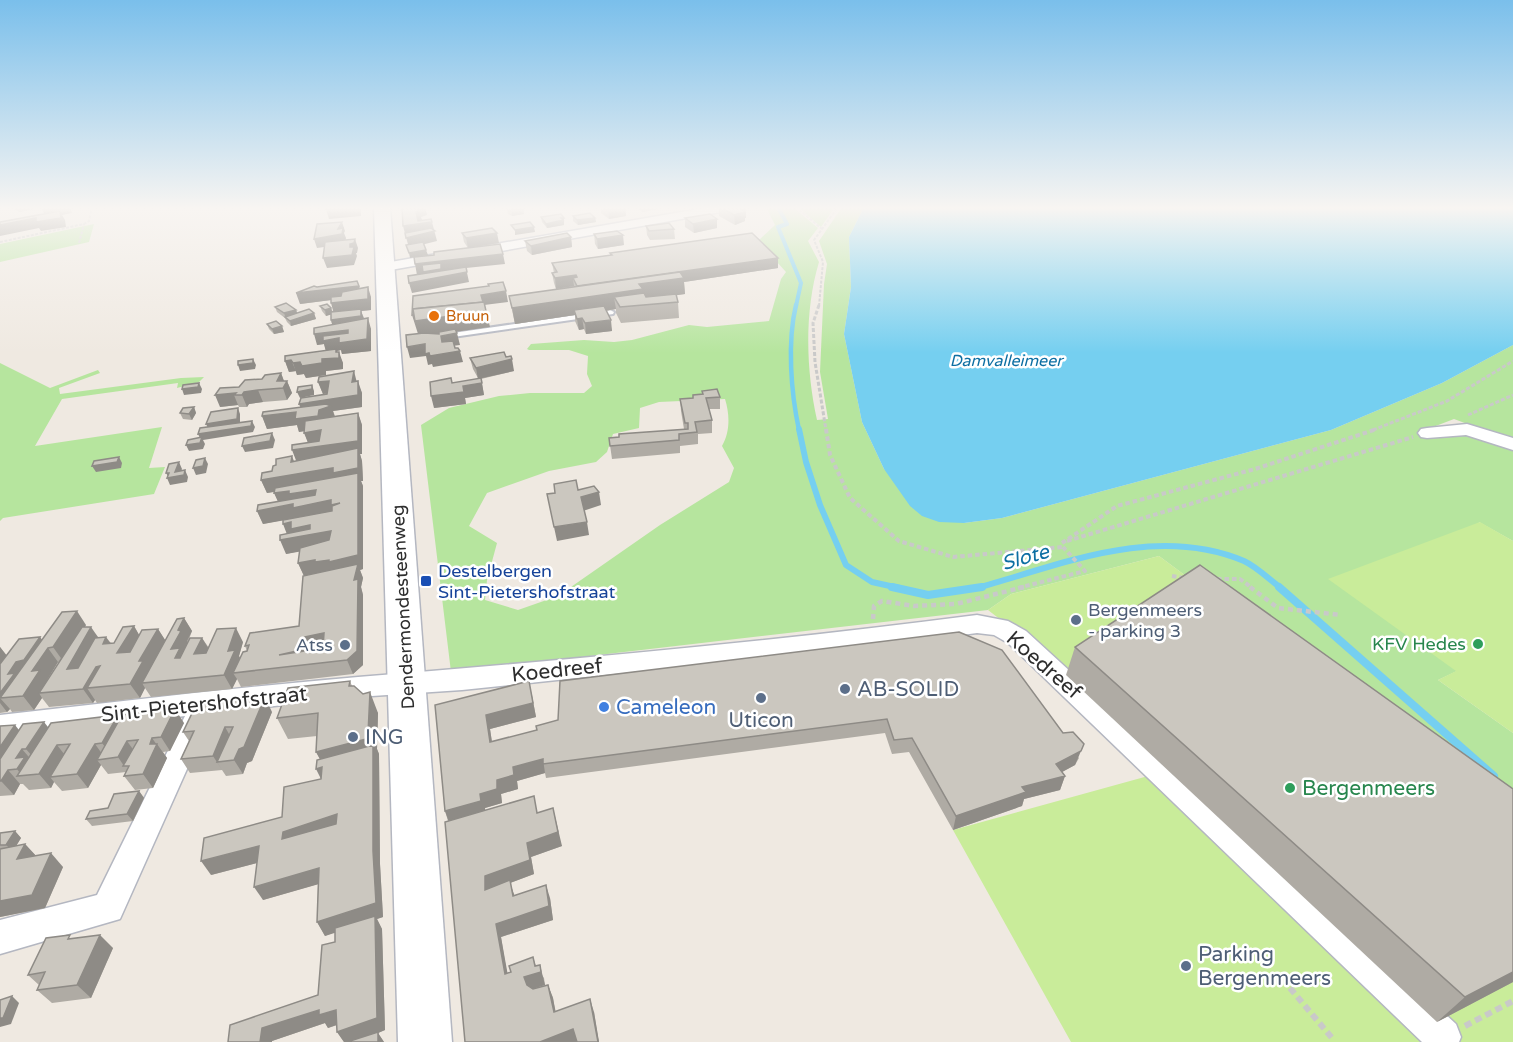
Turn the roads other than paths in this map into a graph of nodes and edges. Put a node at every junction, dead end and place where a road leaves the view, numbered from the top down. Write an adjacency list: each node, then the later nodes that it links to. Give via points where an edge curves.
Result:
1 (384, 256): 3 (main road, Dendermondesteenweg)
2 (451, 256): 3 (street)
3 (385, 267): 8 (main road, Dendermondesteenweg, via 395,344)
4 (610, 312): 5 (lane)
5 (436, 338)
6 (1428, 433): 7 (street, via 1467,429)
7 (1513, 444)
8 (408, 682): 9 (street, Sint-Pietershofstraat); 12 (street, Koedreef, via 462,680 977,624 999,627 1017,637); 13 (main road, Dendermondesteenweg)
9 (205, 703): 10 (street, Sint-Pietershofstraat); 11 (street, via 108,908)
10 (0, 726)
11 (0, 937)
12 (1446, 1039)
13 (425, 1042)

